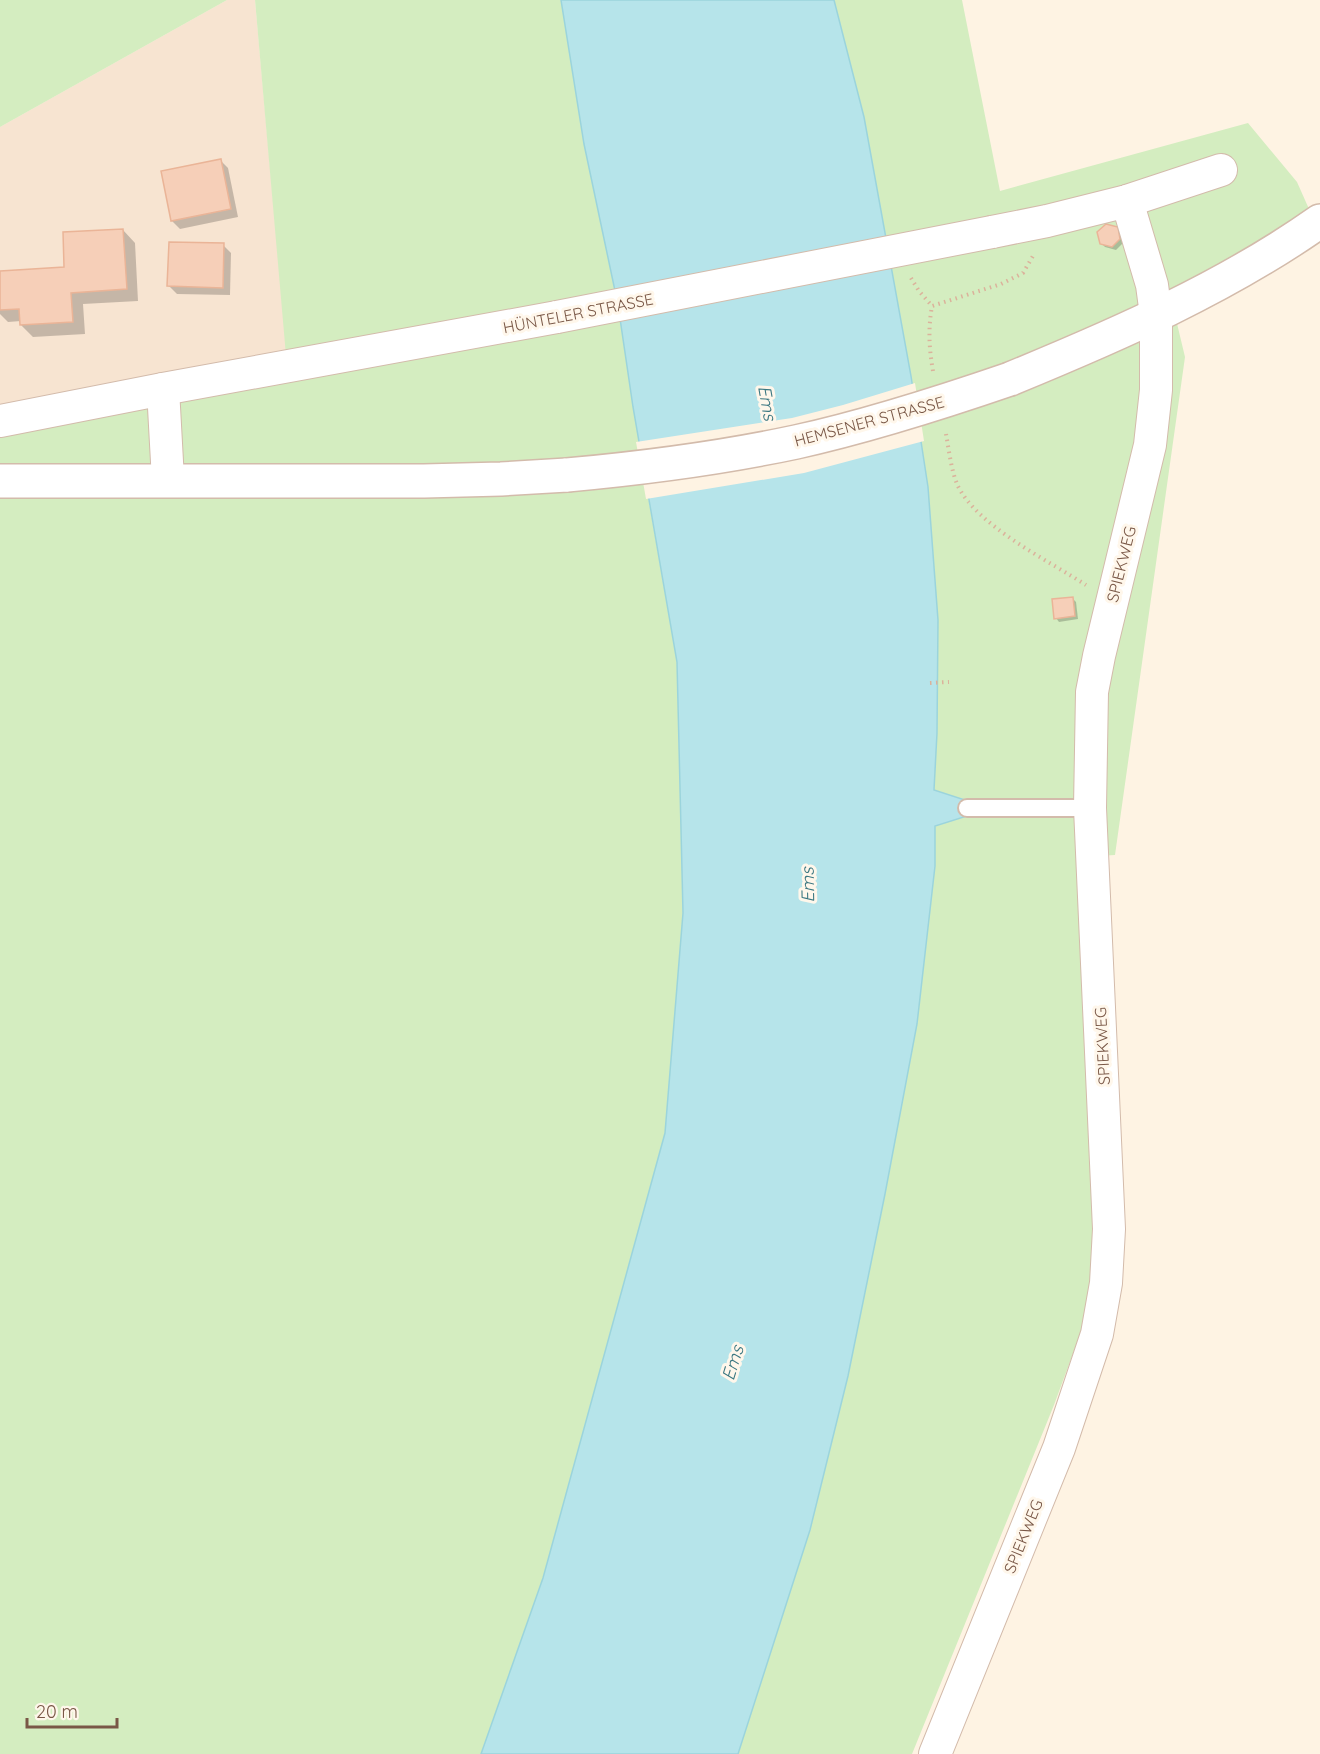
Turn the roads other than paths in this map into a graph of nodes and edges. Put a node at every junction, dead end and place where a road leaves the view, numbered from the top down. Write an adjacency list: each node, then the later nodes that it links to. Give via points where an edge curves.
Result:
1 (1221, 170): 2 (street)
2 (1127, 201): 4 (street, via 1152,285); 5 (street, HÜNTELER STRASSE, bridge, via 1047,221 557,317)
3 (1320, 221): 4 (street, HEMSENER STRASSE, via 1238,272)
4 (1156, 315): 7 (street, HEMSENER STRASSE, bridge, via 1010,379 935,404 740,453 661,465 501,479); 10 (street, SPIEKWEG, via 1156,390 1150,445 1092,692)
5 (163, 389): 6 (street, HÜNTELER STRASSE); 7 (street)
6 (0, 421)
7 (168, 480): 8 (street)
8 (0, 481)
9 (967, 808): 10 (lane)
10 (1090, 808): 11 (street, SPIEKWEG, via 1109,1229 1106,1283 1097,1334 1059,1448)
11 (935, 1754)

